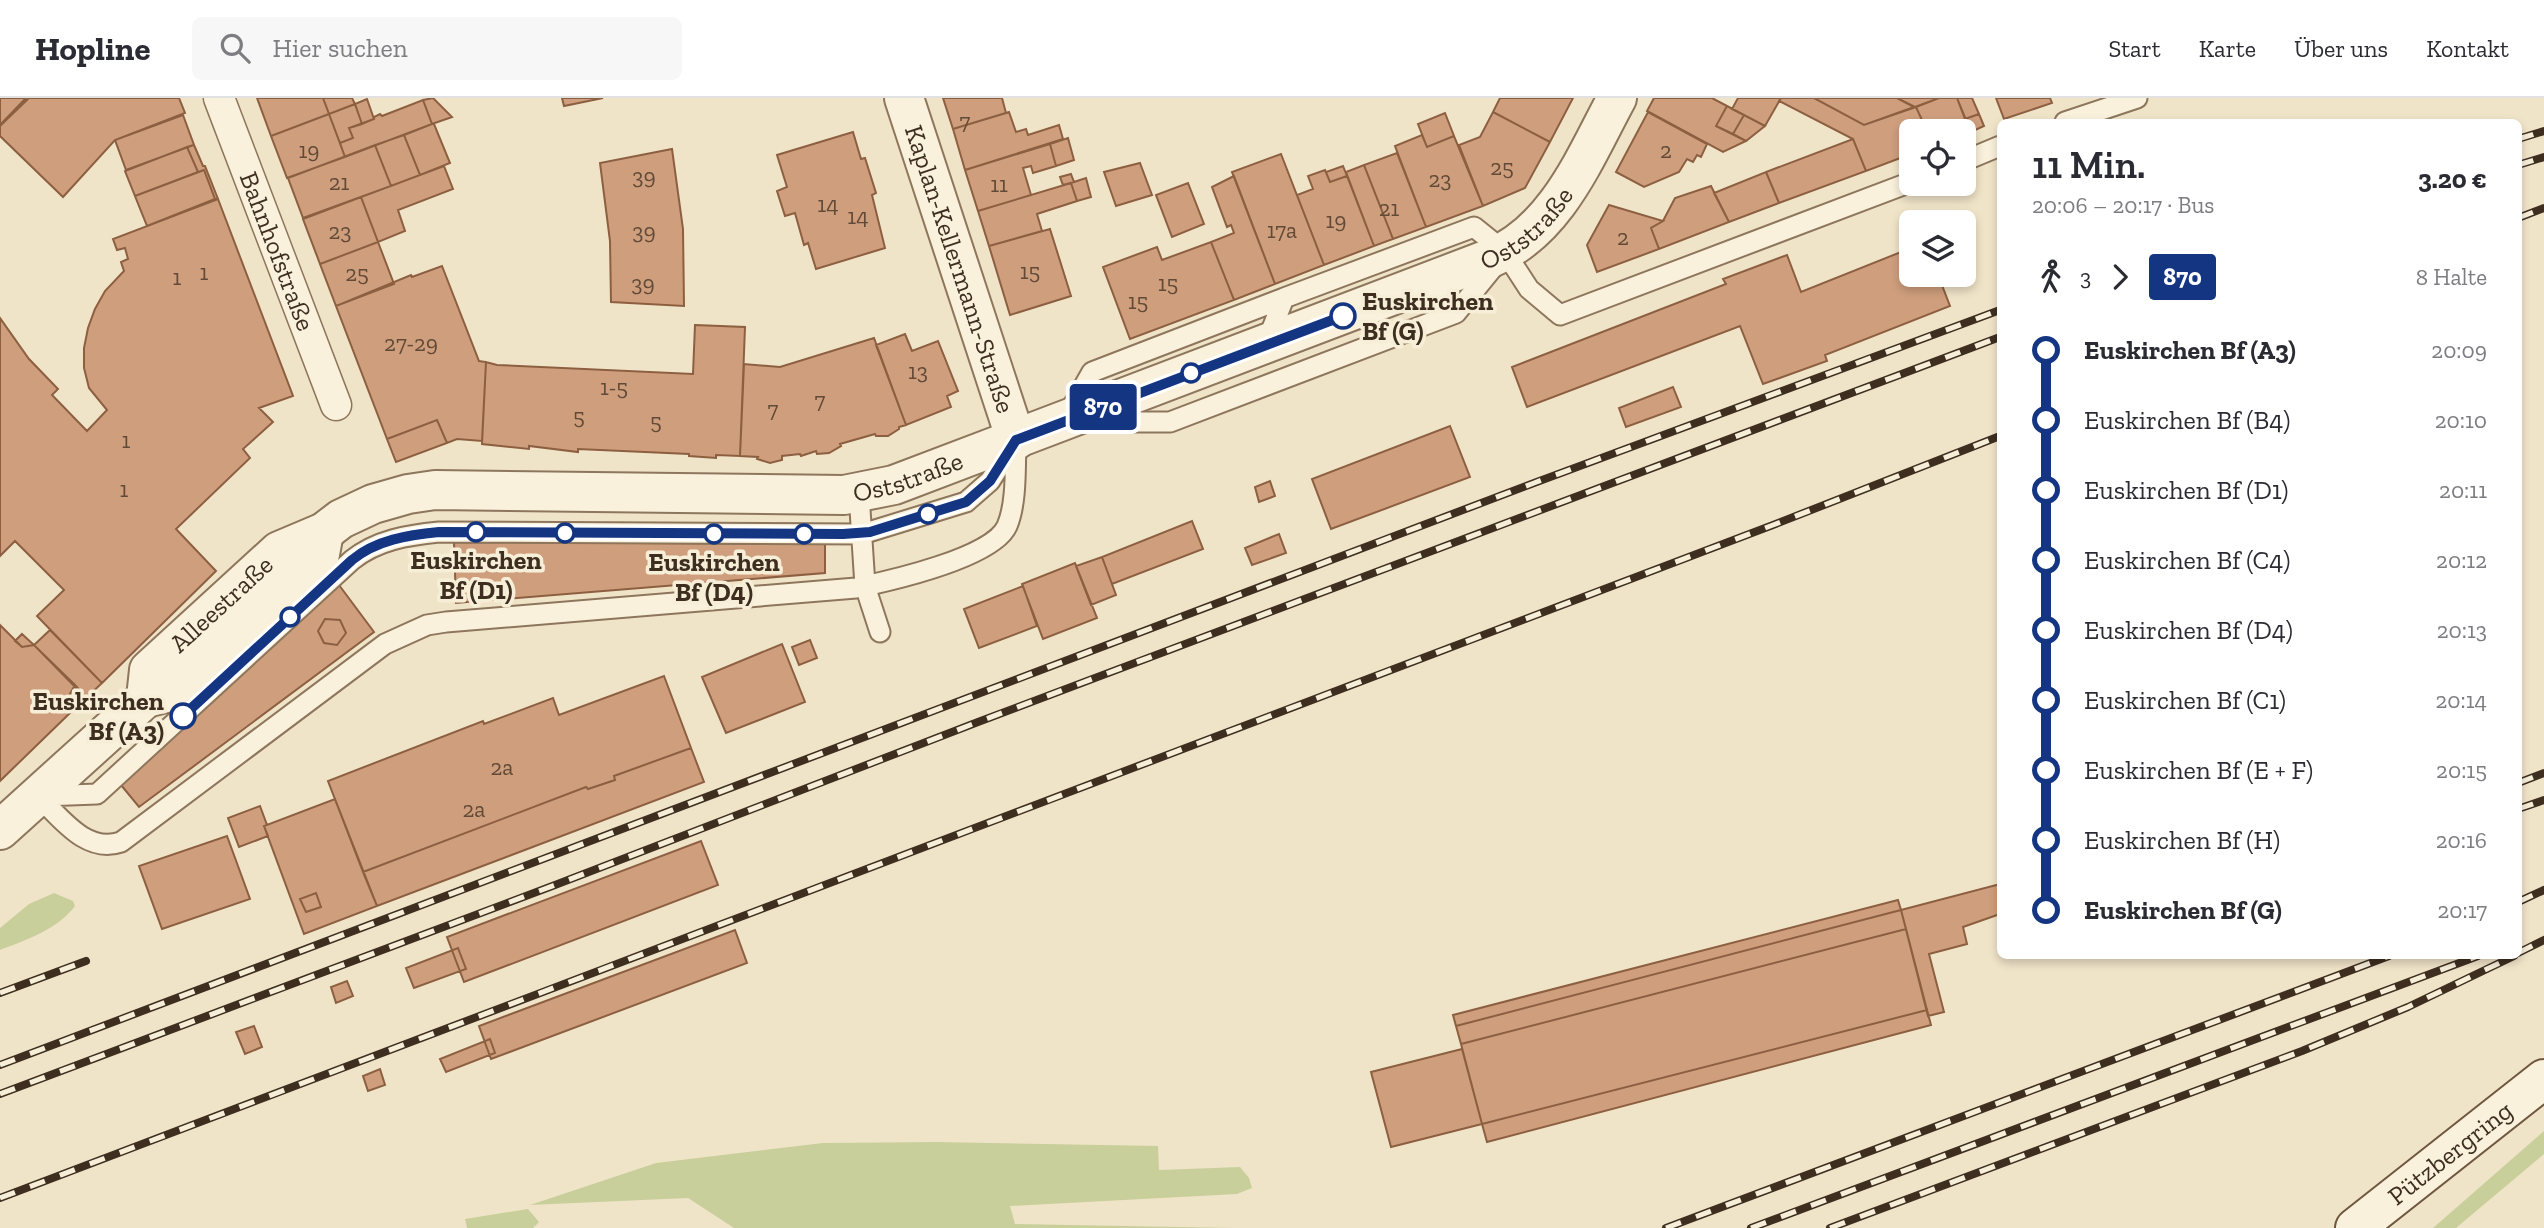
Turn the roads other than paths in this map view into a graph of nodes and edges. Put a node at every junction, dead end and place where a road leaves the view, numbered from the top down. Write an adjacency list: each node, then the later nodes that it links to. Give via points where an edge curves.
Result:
1 (219, 98): 12 (street, Bahnhofstraße)
2 (904, 98): 14 (street, Kaplan-Kellermann-Straße)
3 (1617, 98): 9 (street, Oststraße, via 1556,205 1540,225)
4 (2137, 98): 5 (lane)
5 (2073, 119)
6 (1997, 147): 7 (lane)
7 (1976, 156)
8 (1899, 187): 9 (lane, via 1560,315 1530,289)
9 (1505, 252): 10 (lane, via 1474,227); 11 (street, Oststraße); 13 (lane, via 1456,313 1170,422)
10 (1284, 298): 11 (lane); 13 (lane, via 1092,372)
11 (1265, 345): 13 (street, Oststraße)
12 (336, 405)
13 (1063, 422): 14 (street, Oststraße)
14 (1016, 440): 15 (street, Oststraße); 17 (lane, via 990,481 966,502); 18 (lane, via 1012,508 998,539 984,549 912,575)
15 (859, 494): 16 (street, Oststraße, via 435,490); 17 (lane)
16 (373, 504): 20 (street, Alleestraße, via 279,551 149,670 146,698)
17 (862, 534): 18 (lane); 20 (lane, via 439,532 388,540 352,560 97,794)
18 (865, 586): 19 (lane); 20 (lane, via 428,625 385,644 121,842 103,845 82,837)
19 (880, 632)
20 (38, 796): 21 (street, Alleestraße)
21 (0, 830)
22 (2544, 1079): 23 (street, Pützbergring)
23 (2355, 1228)

